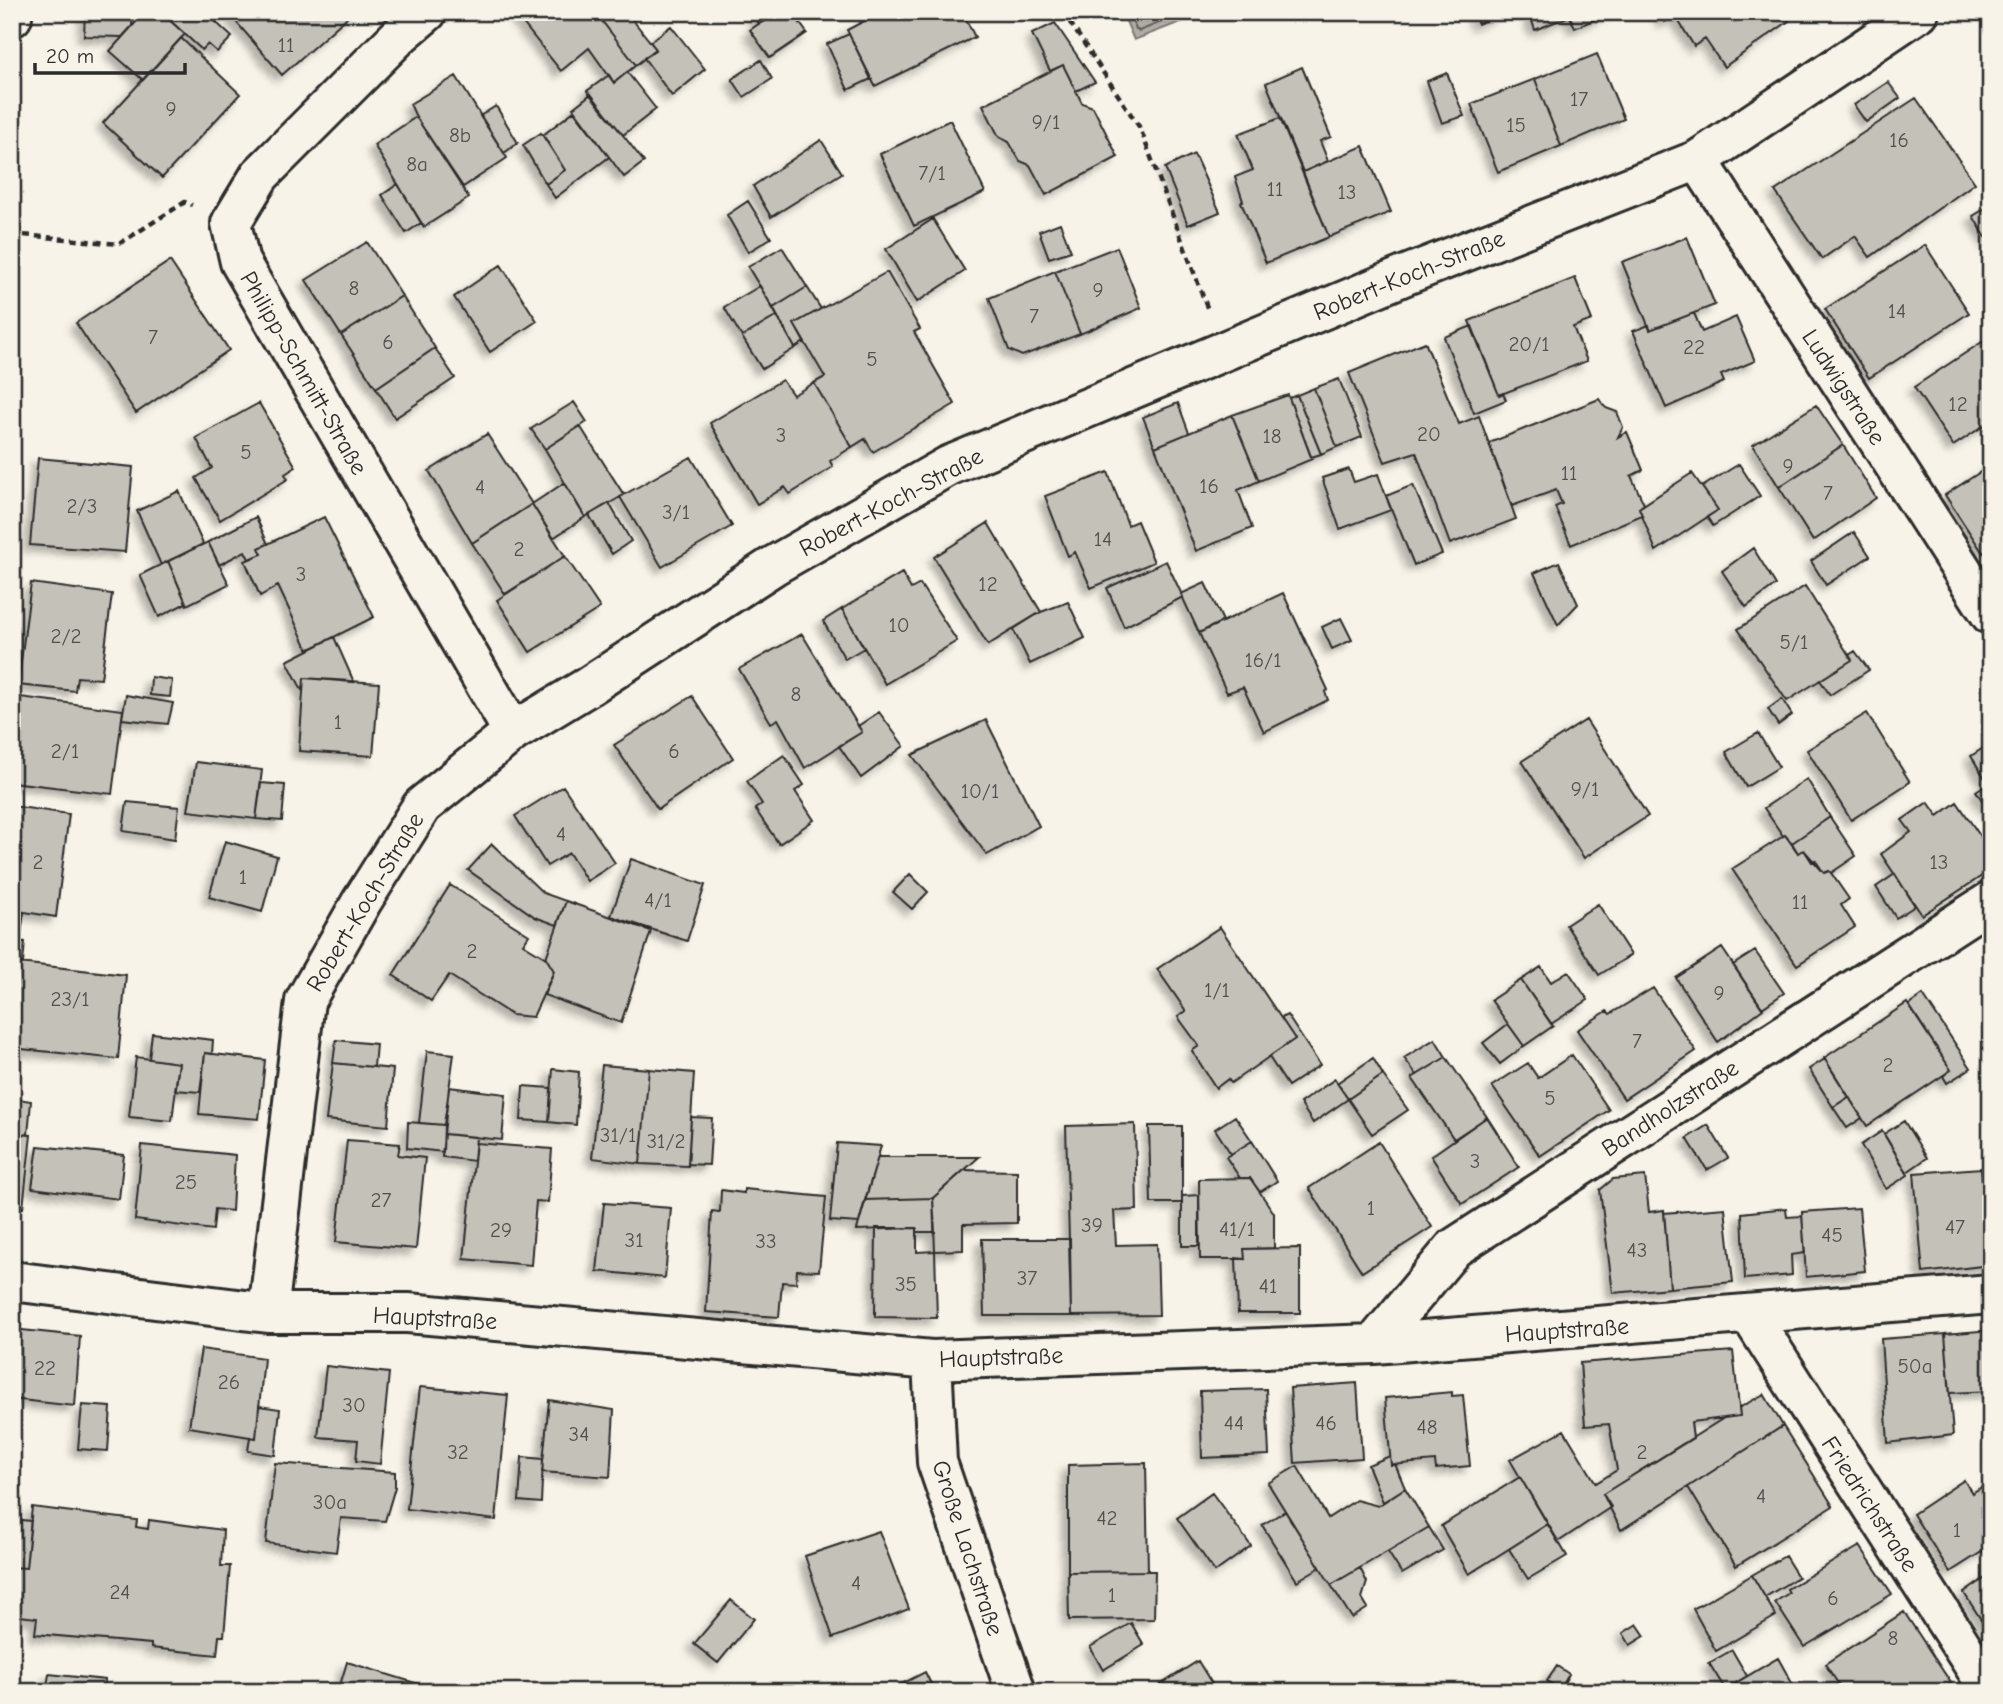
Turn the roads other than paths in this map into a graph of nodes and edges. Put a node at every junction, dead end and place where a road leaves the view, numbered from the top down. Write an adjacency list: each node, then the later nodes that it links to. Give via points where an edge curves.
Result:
1 (427, 12): 5 (street, Philipp-Schmitt-Straße, via 260,175 231,223 240,261)
2 (1920, 12): 3 (street, Robert-Koch-Straße)
3 (1698, 160): 4 (street, Ludwigstraße); 5 (street, Robert-Koch-Straße, via 1406,275 948,466 773,566)
4 (1991, 615)
5 (513, 732): 9 (street, Robert-Koch-Straße, via 422,806 305,1000)
6 (1991, 901): 11 (street, Bandholzstraße, via 1454,1248)
7 (12, 1281): 9 (street, Hauptstraße)
8 (1991, 1294): 10 (street, Hauptstraße)
9 (268, 1313): 12 (street, Hauptstraße, via 408,1313)
10 (1750, 1315): 11 (street, Hauptstraße); 14 (street, Friedrichstraße)
11 (1374, 1345): 12 (street, Hauptstraße)
12 (932, 1360): 13 (street, Große Lachstraße, via 937,1462)
13 (1016, 1692)
14 (1991, 1692)

